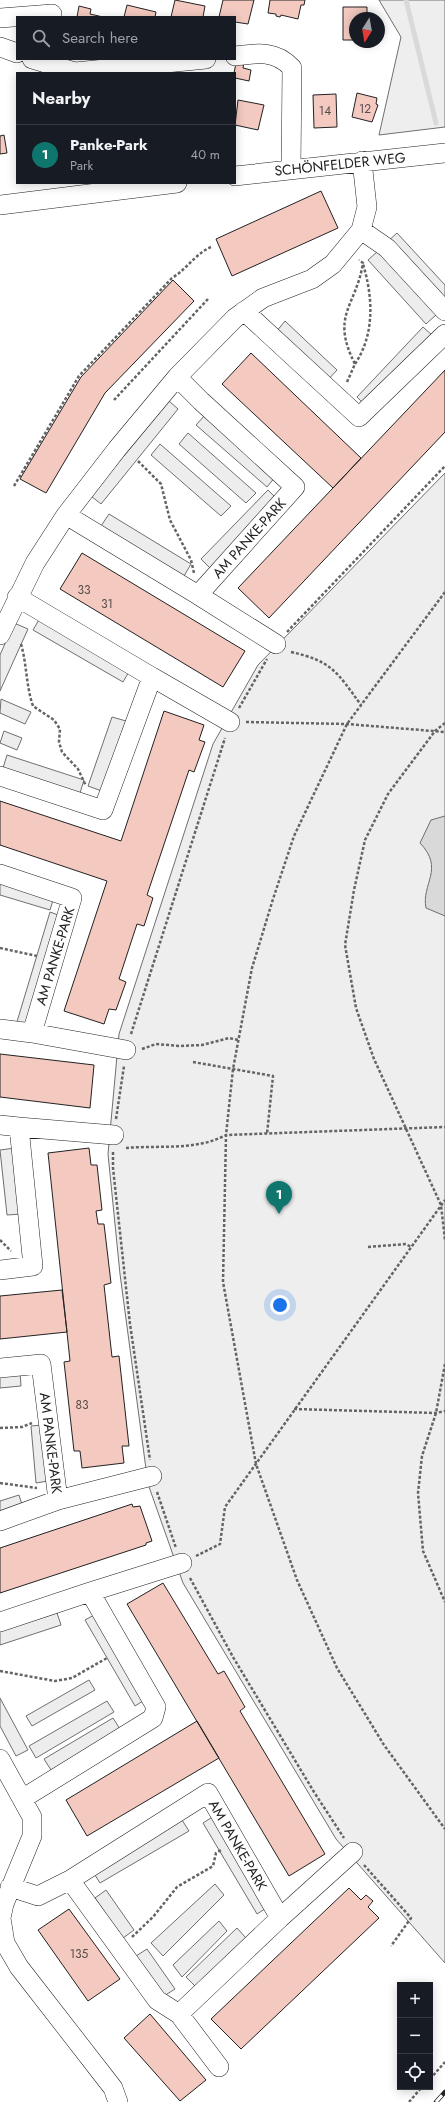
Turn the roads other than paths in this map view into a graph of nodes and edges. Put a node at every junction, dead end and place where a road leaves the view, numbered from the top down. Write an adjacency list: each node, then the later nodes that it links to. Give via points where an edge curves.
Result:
1 (26, 16): 2 (street)
2 (52, 16)
3 (16, 17): 4 (street)
4 (0, 18)
5 (0, 47): 6 (street)
6 (16, 53)
7 (236, 56): 14 (street, via 261,53 273,55 292,68)
8 (38, 60): 11 (street)
9 (196, 60): 10 (street)
10 (75, 72)
11 (75, 72)
12 (445, 153): 13 (street, SCHÖNFELDER WEG)
13 (362, 161): 14 (street, SCHÖNFELDER WEG); 18 (street, via 367,207)
14 (291, 169): 15 (street, SCHÖNFELDER WEG)
15 (236, 176)
16 (169, 184): 17 (street)
17 (0, 205)
18 (361, 230): 19 (street, via 333,264 312,279 263,298); 20 (street, via 387,248)
19 (244, 311): 21 (street, via 359,417); 22 (street)
20 (445, 311)
21 (445, 334)
22 (177, 377): 23 (street, via 117,448); 24 (street, AM PANKE-PARK, via 295,487)
23 (66, 515): 24 (street); 25 (street)
24 (198, 595): 27 (street)
25 (17, 597): 26 (street); 28 (street)
26 (0, 635)
27 (276, 644)
28 (152, 677): 29 (street); 30 (street, via 103,810)
29 (230, 722)
30 (0, 776)
31 (0, 874): 33 (street, AM PANKE-PARK, via 72,898)
32 (0, 1029): 33 (street)
33 (32, 1033): 34 (street)
34 (126, 1050)
35 (0, 1125): 36 (street)
36 (19, 1127): 37 (street); 38 (street, via 33,1266)
37 (114, 1136)
38 (0, 1270)
39 (0, 1368): 41 (street, AM PANKE-PARK, via 41,1364)
40 (152, 1476): 41 (street)
41 (58, 1494): 42 (street, AM PANKE-PARK)
42 (0, 1521)
43 (182, 1563): 44 (street)
44 (90, 1592): 45 (street); 47 (street, via 156,1708 154,1718)
45 (0, 1622)
46 (0, 1758): 47 (street)
47 (22, 1799): 50 (street, via 32,1817 32,1836)
48 (353, 1852): 51 (street)
49 (70, 1880): 50 (street, AM PANKE-PARK, via 38,1896); 51 (street, AM PANKE-PARK, via 208,1793); 52 (street, via 157,2000)
50 (10, 1887): 54 (street, via 1,1918 5,1942 19,1967 113,2088)
51 (280, 1918): 52 (street)
52 (179, 2014): 53 (street)
53 (219, 2067)
54 (118, 2102)

